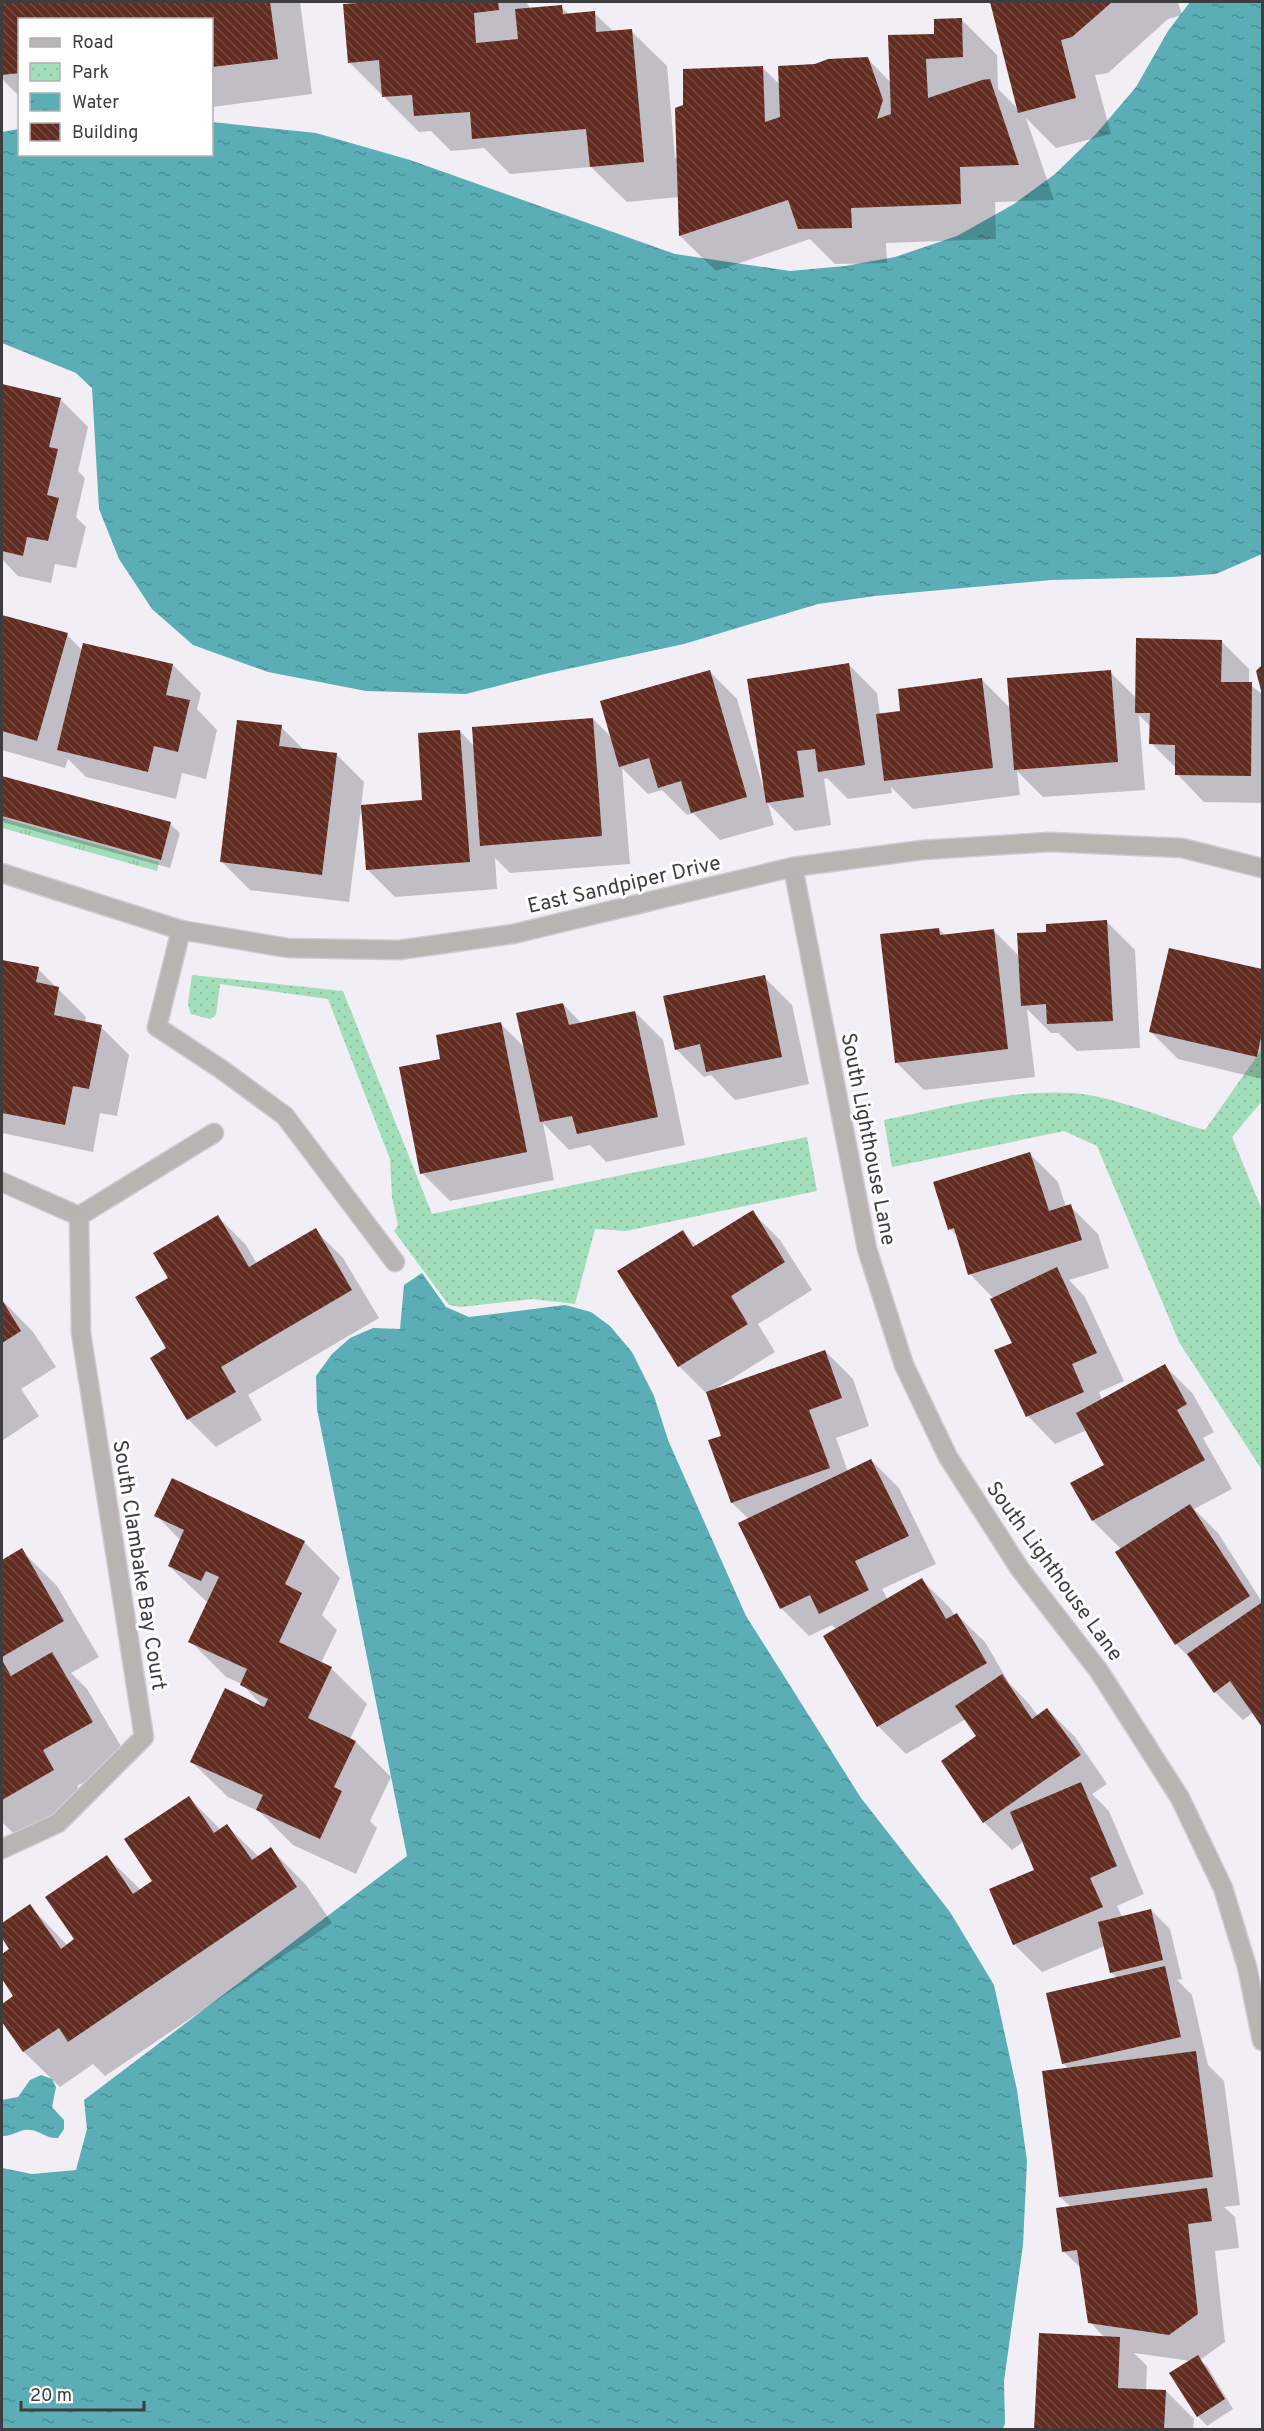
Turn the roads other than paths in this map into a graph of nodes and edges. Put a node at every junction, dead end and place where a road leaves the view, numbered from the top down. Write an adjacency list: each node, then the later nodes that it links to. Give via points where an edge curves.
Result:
1 (793, 867): 2 (street, East Sandpiper Drive, via 922,850 1050,842 1182,848); 4 (street, East Sandpiper Drive, via 513,934 399,950 288,948); 10 (street, South Lighthouse Lane, via 867,1249 904,1365 948,1457 1020,1569 1099,1671 1180,1798 1223,1888 1247,1967)
2 (1263, 868)
3 (2, 873): 4 (street, East Sandpiper Drive)
4 (181, 930): 8 (street, via 157,1027 285,1116)
5 (214, 1133): 7 (street)
6 (2, 1182): 7 (street)
7 (79, 1216): 9 (street, South Clambake Bay Court, via 81,1333 144,1737 58,1823)
8 (395, 1262)
9 (2, 1849)
10 (1263, 2041)

